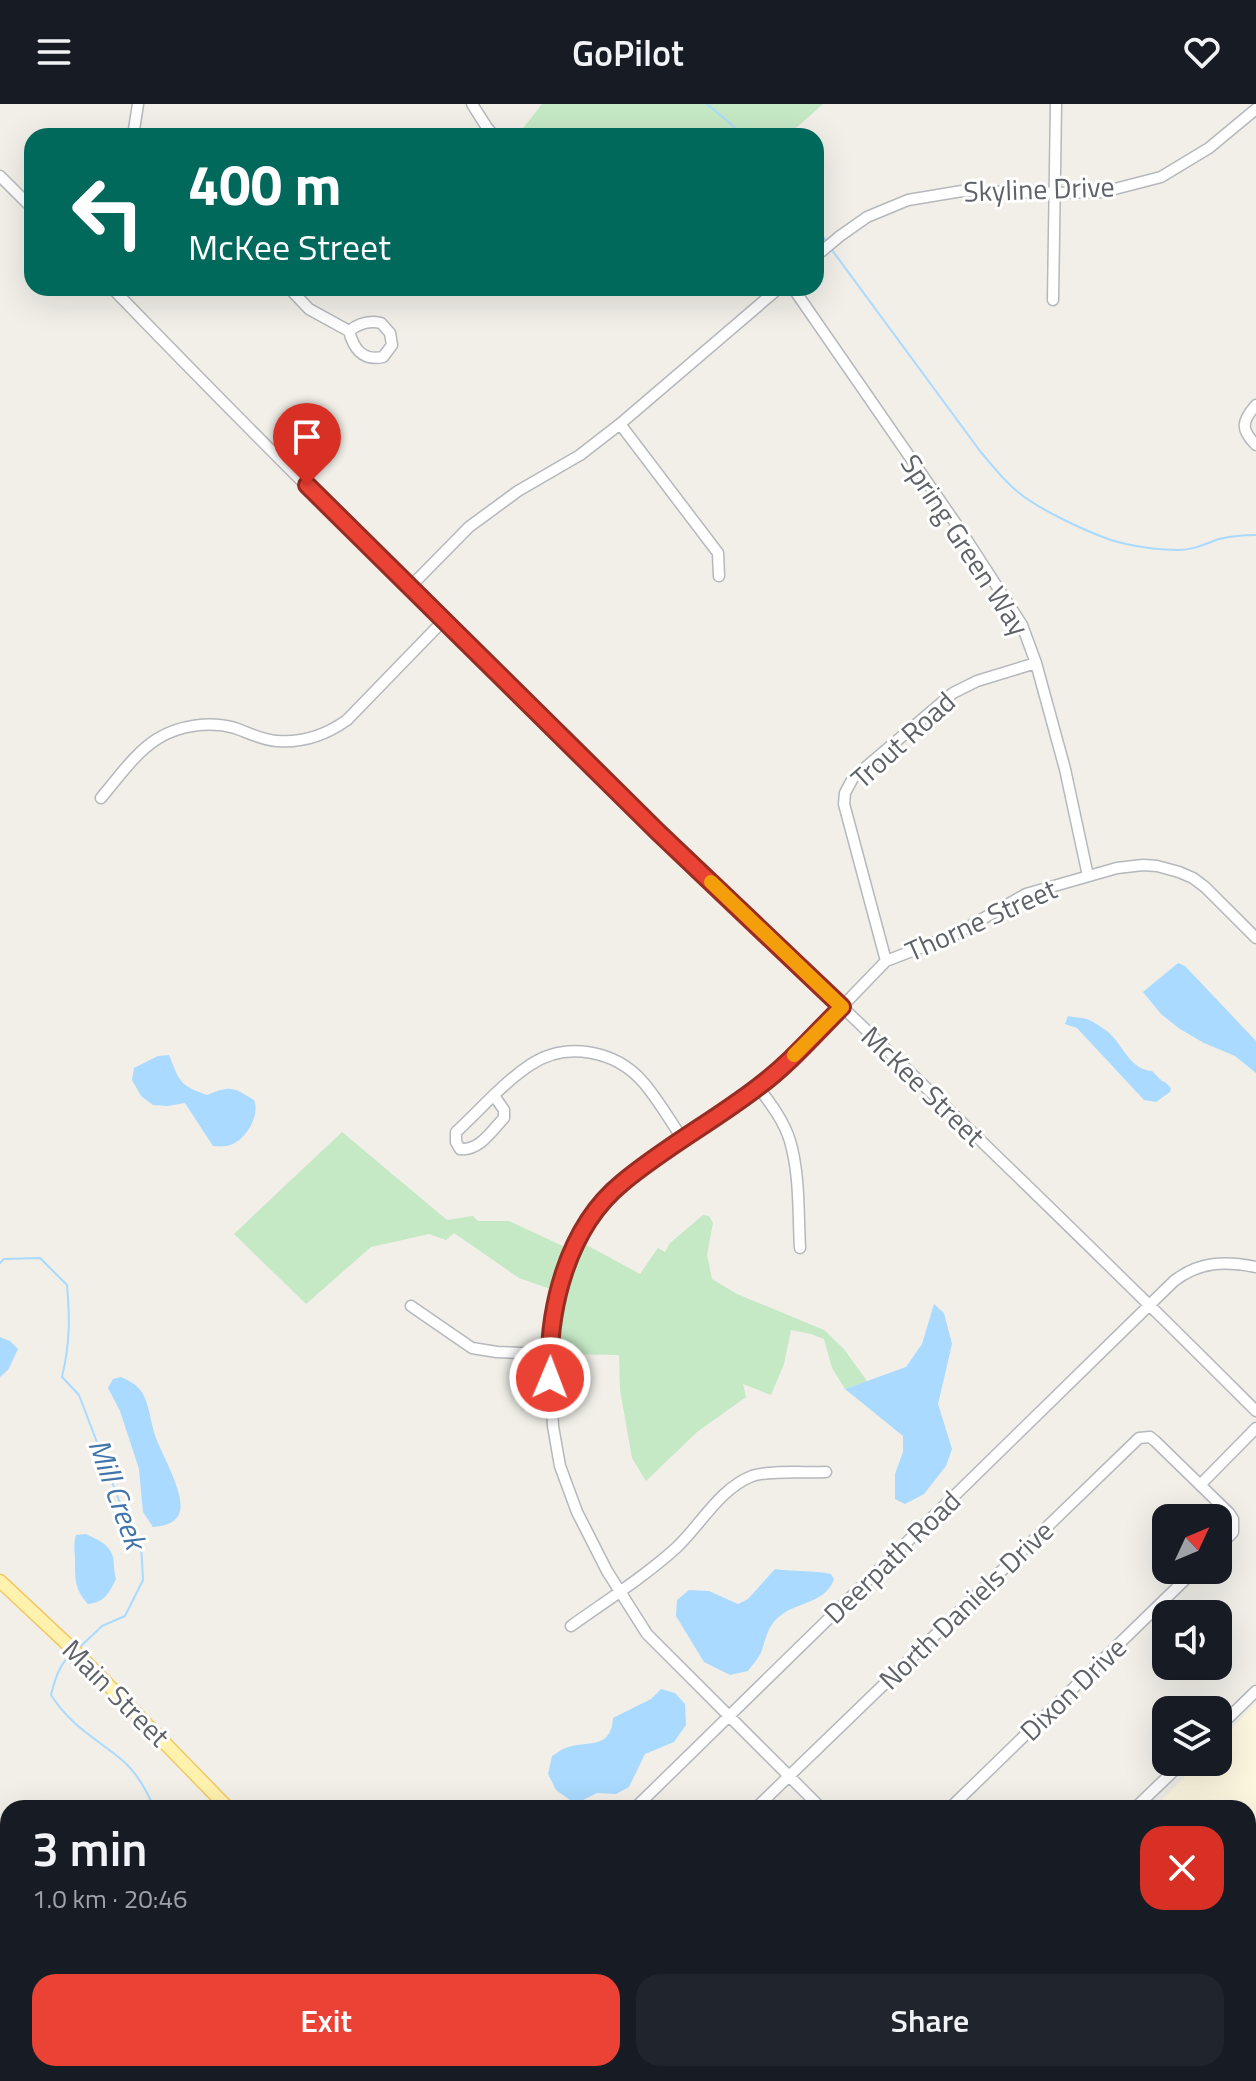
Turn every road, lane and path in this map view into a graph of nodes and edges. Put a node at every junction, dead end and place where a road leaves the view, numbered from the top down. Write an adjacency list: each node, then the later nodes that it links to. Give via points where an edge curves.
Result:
1 (138, 104): 5 (street)
2 (472, 104): 6 (street)
3 (1056, 104): 8 (street)
4 (1256, 109): 8 (street, Skyline Drive, via 1209,148 1161,177 1103,192)
5 (134, 128)
6 (488, 128)
7 (0, 176): 9 (street)
8 (1055, 193): 10 (street, Skyline Drive, via 962,191 908,200 876,212); 15 (street)
9 (24, 200)
10 (824, 250)
11 (120, 296): 21 (street, McKee Street)
12 (297, 296): 16 (street)
13 (770, 296): 18 (street)
14 (798, 296): 23 (street, Spring Green Way, via 1009,603)
15 (1053, 300)
16 (349, 331): 16 (street, via 365,357 383,357 392,345 381,323 367,322)
17 (1256, 405): 19 (street, via 1244,425)
18 (620, 424): 20 (street, via 718,553); 21 (street, via 469,527)
19 (1256, 445)
20 (719, 576)
21 (410, 587): 22 (street, McKee Street)
22 (443, 621): 24 (street, via 335,729 301,740 276,741 226,726 178,729 145,748); 28 (street, McKee Street)
23 (1036, 663): 25 (street, Spring Green Way); 27 (street, Trout Road, via 953,693 848,786 844,804)
24 (101, 798)
25 (1088, 876): 26 (street, Thorne Street, via 1143,865 1179,872 1205,887); 27 (street, Thorne Street, via 1026,894 956,934)
26 (1256, 938)
27 (886, 961): 28 (street, Thorne Street)
28 (842, 1007): 29 (street, Thorne Street); 34 (street, McKee Street)
29 (758, 1087): 31 (street, Thorne Street); 32 (street, via 790,1140 797,1172)
30 (495, 1097): 30 (street, via 456,1132 460,1149 478,1146 504,1118); 31 (street, via 531,1065 552,1055 597,1053 620,1062 642,1081)
31 (682, 1138): 36 (street, Thorne Street, via 619,1185 584,1228 563,1276)
32 (800, 1248)
33 (1256, 1267): 34 (street, Deerpath Road, via 1221,1262 1195,1267)
34 (1149, 1305): 37 (street, McKee Street); 48 (street, Deerpath Road)
35 (411, 1306): 36 (street, via 472,1348)
36 (549, 1354): 44 (street, Thorne Street, via 560,1466 587,1535)
37 (1256, 1411)
38 (1256, 1428): 40 (street)
39 (826, 1472): 44 (street, via 764,1474 743,1481 676,1549)
40 (1200, 1485): 41 (street); 49 (street, North Daniels Drive, via 1155,1441 1144,1436 1134,1442)
41 (1220, 1504)
42 (0, 1581): 51 (main road, Main Street)
43 (1181, 1584): 55 (street, Dixon Drive)
44 (619, 1591): 45 (street); 48 (street, Thorne Street, via 647,1634)
45 (571, 1626)
46 (1256, 1691): 47 (street)
47 (1232, 1714)
48 (731, 1715): 49 (street, Thorne Street); 52 (street, Deerpath Road)
49 (790, 1776): 53 (street, North Daniels Drive); 54 (street, Thorne Street)
50 (1168, 1776): 56 (street)
51 (220, 1800)
52 (643, 1800)
53 (764, 1800)
54 (813, 1800)
55 (958, 1800)
56 (1143, 1800)

